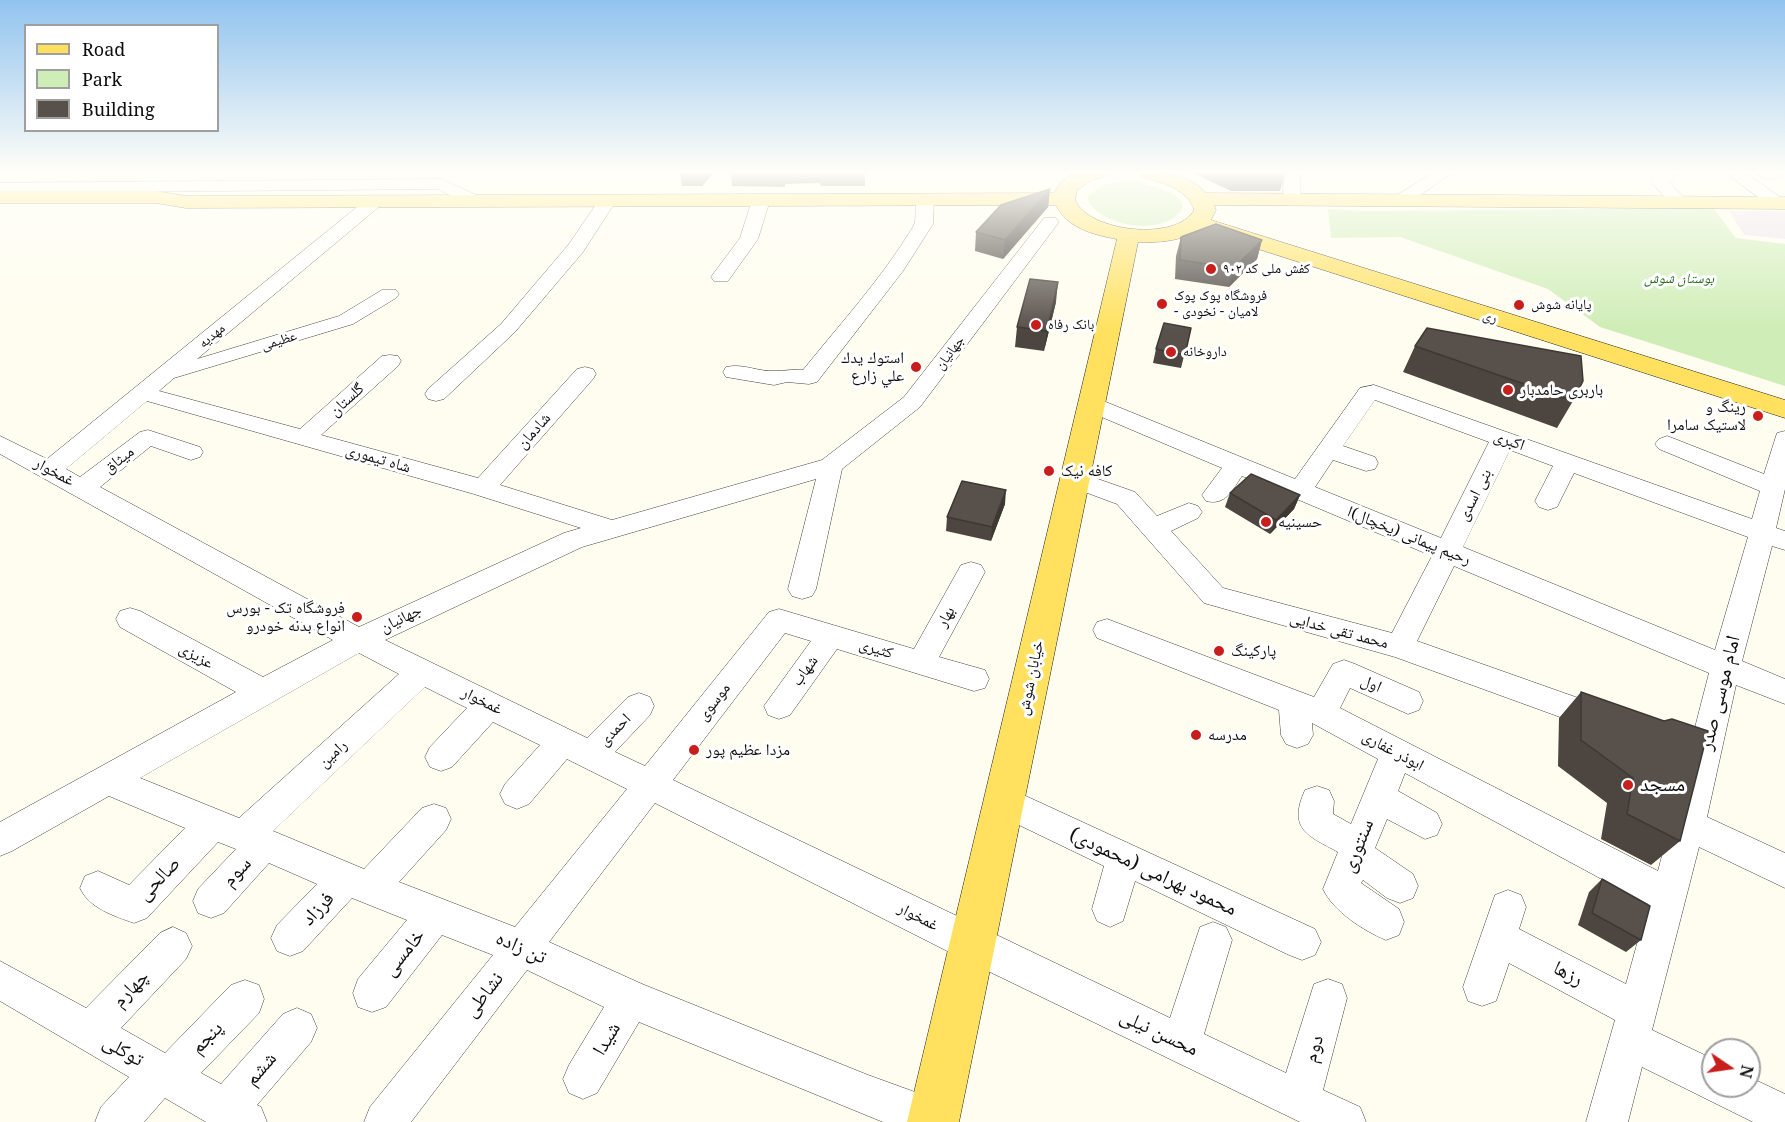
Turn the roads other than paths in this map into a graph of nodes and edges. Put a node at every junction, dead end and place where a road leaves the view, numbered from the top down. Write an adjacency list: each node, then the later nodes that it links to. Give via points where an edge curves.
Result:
1 (346, 225): 18 (street, مهدیه)
2 (591, 225): 20 (street, via 508,328)
3 (753, 225): 13 (street, via 749,239)
4 (923, 225): 16 (street, via 896,267 809,377 774,378)
5 (1047, 225): 33 (street, جهانیان, via 912,402)
6 (1057, 225): 12 (main road)
7 (1093, 225): 12 (main road, via 1100,228)
8 (1181, 225): 12 (main road, via 1171,233)
9 (1227, 225): 11 (main road, ری)
10 (1235, 225): 11 (main road)
11 (1267, 246): 22 (main road, ری)
12 (1113, 251): 21 (main road, خیابان شوش)
13 (721, 277)
14 (389, 294): 18 (street, عظیمی, via 346,320)
15 (390, 361): 23 (street, گلستان)
16 (734, 372)
17 (585, 374): 38 (street, شادمان)
18 (164, 376): 19 (street, مهدیه)
19 (143, 393): 23 (street, شاه تیموری); 34 (street, مهدیه)
20 (436, 394)
21 (1093, 405): 32 (street, رحیم پیمانی (یخچال)ا); 35 (main road, خیابان شوش)
22 (1785, 409)
23 (304, 438): 38 (street, شاه تیموری)
24 (1785, 438): 36 (street, امام موسی صدر)
25 (1503, 439): 28 (street, اکبری, via 1370,392); 31 (street, اکبری); 46 (street, بنی اسدی)
26 (0, 444): 34 (street, غمخوار)
27 (1667, 444): 36 (street)
28 (1329, 450): 30 (street); 39 (street, اکبری)
29 (192, 452): 37 (street, میثاق, via 148,437)
30 (1366, 463)
31 (1567, 463): 41 (street); 45 (street, اکبری)
32 (1238, 465): 39 (street, رحیم پیمانی (یخچال)ا); 40 (street)
33 (831, 466): 44 (street, جهانیان); 48 (street)
34 (50, 470): 37 (street, غمخوار)
35 (1075, 479): 43 (street, محمد تقی خدایی, via 1126,498); 75 (main road, خیابان شوش)
36 (1774, 487): 45 (street, امام موسی صدر)
37 (82, 488): 53 (street, غمخوار)
38 (483, 488): 44 (street, شاه تیموری)
39 (1299, 491): 46 (street, رحیم پیمانی (یخچال)ا)
40 (1215, 495)
41 (1548, 501)
42 (1189, 512): 43 (street)
43 (1153, 528): 54 (street, محمد تقی خدایی, via 1214,596)
44 (612, 529): 53 (street, جهانیان, via 573,540)
45 (1773, 537): 56 (street, امام موسی صدر)
46 (1446, 551): 54 (street, بنی اسدی); 56 (street, رحیم پیمانی (یخچال)ا)
47 (971, 572): 55 (street, بهار)
48 (802, 589)
49 (130, 619): 59 (street, عزیزی)
50 (778, 620): 52 (street, کثیری); 72 (street, موسوی)
51 (1107, 630): 65 (street, ابوذر غفاری)
52 (831, 635): 55 (street, کثیری); 64 (street, شهاب)
53 (358, 640): 57 (street, غمخوار); 59 (street, جهانیان)
54 (1400, 647): 66 (street, محمد تقی خدایی)
55 (921, 663): 58 (street, کثیری)
56 (1725, 667): 60 (street, رحیم پیمانی (یخچال)ا); 79 (street, امام موسی صدر)
57 (421, 672): 62 (street, غمخوار); 80 (street, رامین)
58 (974, 679)
59 (262, 692): 71 (street, جهانیان)
60 (1785, 692)
61 (1408, 701): 65 (street, اول, via 1344,672)
62 (489, 705): 68 (street, غمخوار); 70 (street)
63 (639, 706): 68 (street, احمدی)
64 (779, 706)
65 (1307, 708): 67 (street); 69 (street, ابوذر غفاری)
66 (1628, 728)
67 (1297, 735)
68 (577, 748): 72 (street, غمخوار); 73 (street, احمدی)
69 (1396, 753): 74 (street, سنتوری); 88 (street, ابوذر غفاری)
70 (441, 758)
71 (108, 780): 80 (street, تن زاده); 81 (street, جهانیان)
72 (650, 784): 96 (street, غمخوار); 98 (street, نشاطی)
73 (518, 794)
74 (1379, 796): 78 (street); 82 (street, سنتوری)
75 (1004, 801): 83 (street, محمود بهرامی (محمودی)); 96 (main road, خیابان شوش)
76 (1317, 801): 82 (street, via 1316,822)
77 (434, 819): 85 (street, فرزاد)
78 (1425, 824)
79 (1688, 825): 84 (street); 88 (street, امام موسی صدر)
80 (240, 834): 85 (street, تن زاده); 87 (street, صالحی, via 134,906); 89 (street, سوم)
81 (0, 840)
82 (1357, 850): 86 (street); 92 (street, سنتوری, via 1341,889)
83 (1124, 858): 90 (street); 95 (street, محمود بهرامی (محمودی))
84 (1785, 871)
85 (358, 883): 91 (street, تن زاده); 93 (street, فرزاد)
86 (1400, 885)
87 (98, 888)
88 (1669, 896): 105 (street, امام موسی صدر)
89 (211, 901)
90 (1110, 909)
91 (436, 913): 98 (street, تن زاده); 101 (street, خامسی)
92 (1365, 915)
93 (290, 938)
94 (1213, 940): 108 (street)
95 (1302, 942)
96 (972, 945): 108 (street, محسن نیلی); 116 (main road, خیابان شوش)
97 (172, 946): 107 (street, چهارم)
98 (521, 948): 104 (street, تن زاده); 118 (street, نشاطی)
99 (3, 986): 107 (street, توکلی)
100 (1482, 987): 105 (street, رزها, via 1503,922)
101 (372, 993)
102 (1328, 998): 113 (street, دوم)
103 (245, 999): 110 (street, پنجم)
104 (631, 999): 111 (street, شیدا); 116 (street, تن زاده)
105 (1634, 1026): 109 (street, رزها); 120 (street, امام موسی صدر)
106 (297, 1028): 114 (street, ششم)
107 (90, 1032): 110 (street, توکلی)
108 (1181, 1044): 113 (street, محسن نیلی)
109 (1701, 1072)
110 (165, 1075): 114 (street, توکلی); 117 (street, پنجم)
111 (583, 1079)
112 (1748, 1098): 115 (street)
113 (1299, 1100): 119 (street, محسن نیلی)
114 (236, 1116)
115 (1785, 1116)
116 (933, 1120)
117 (116, 1122)
118 (384, 1122)
119 (1345, 1122)
120 (1607, 1122)

